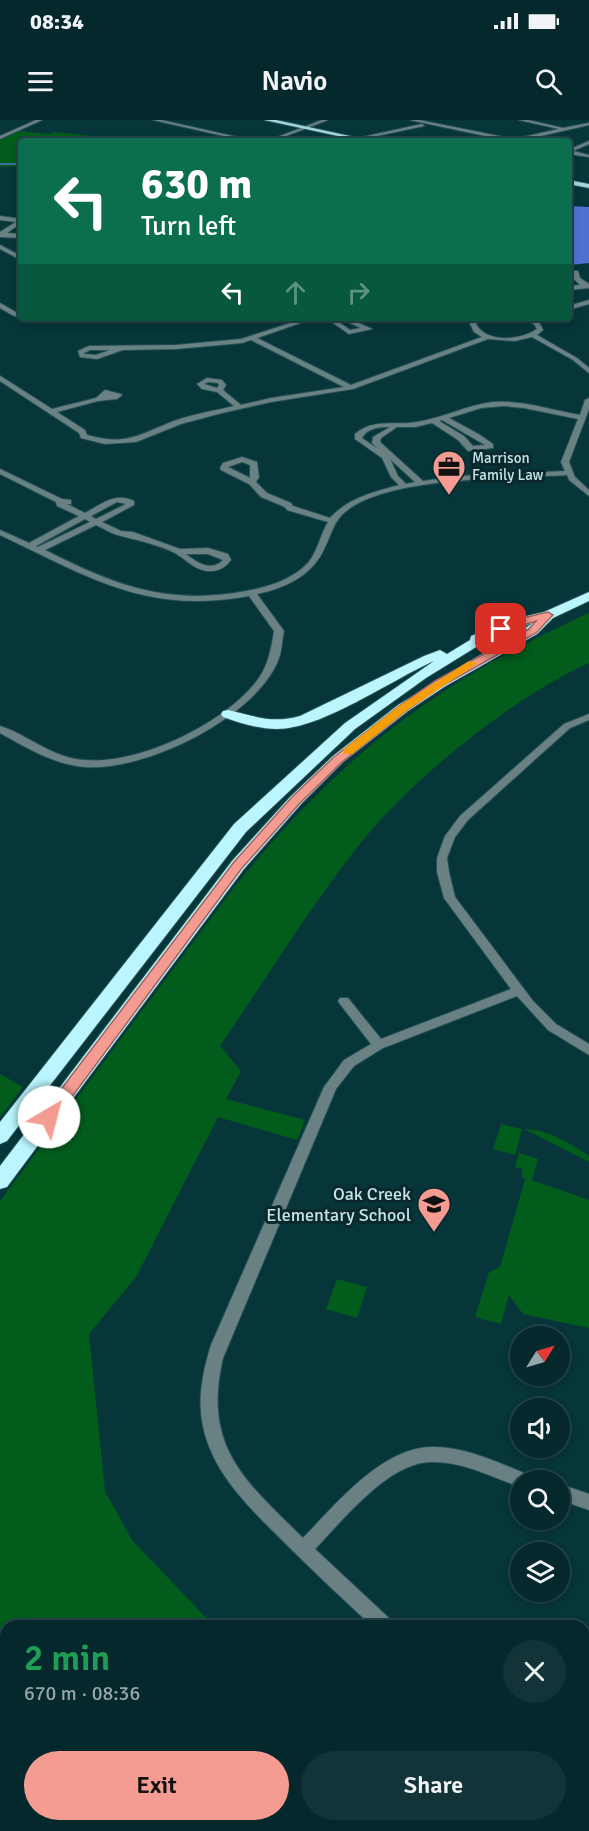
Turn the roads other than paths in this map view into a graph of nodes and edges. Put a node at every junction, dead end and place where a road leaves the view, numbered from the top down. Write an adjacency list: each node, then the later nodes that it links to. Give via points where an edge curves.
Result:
1 (40, 120): 14 (street)
2 (155, 120): 11 (street)
3 (199, 120): 11 (street)
4 (267, 120): 12 (main road)
5 (326, 120): 12 (street)
6 (412, 120): 9 (street)
7 (444, 120): 9 (street)
8 (521, 120): 13 (street)
9 (429, 123): 17 (street); 18 (street)
10 (589, 124): 13 (street)
11 (183, 126): 15 (street)
12 (305, 128): 16 (street); 17 (main road)
13 (565, 129): 19 (street)
14 (0, 138)
15 (239, 138)
16 (277, 138)
17 (357, 138)
18 (500, 138)
19 (527, 138)
20 (589, 142): 21 (street)
21 (572, 150)
22 (572, 153): 23 (street)
23 (589, 156)
24 (572, 183): 25 (main road)
25 (589, 186)
26 (0, 218): 27 (street)
27 (18, 221)
28 (18, 223): 29 (street)
29 (1, 235): 30 (street)
30 (18, 236)
31 (0, 247): 32 (street)
32 (18, 256)
33 (576, 272): 34 (street, via 577,279)
34 (587, 286): 35 (street)
35 (572, 288)
36 (588, 303): 38 (street)
37 (0, 305): 39 (street)
38 (572, 307)
39 (18, 316)
40 (302, 321): 47 (street)
41 (333, 321): 42 (street, via 349,332 369,329)
42 (349, 321)
43 (477, 321): 45 (street, via 473,326)
44 (531, 321): 46 (street, via 540,328)
45 (485, 336): 48 (street); 54 (street)
46 (534, 336): 48 (street); 50 (street)
47 (250, 337): 49 (street, via 213,344); 51 (street)
48 (525, 338): 50 (street)
49 (121, 348): 49 (street, via 89,348 80,352 93,358)
50 (561, 351): 52 (street)
51 (311, 369): 54 (street); 56 (street)
52 (589, 371)
53 (1, 379): 60 (street)
54 (351, 388): 56 (street)
55 (219, 390): 59 (street)
56 (338, 391): 59 (street)
57 (98, 399): 60 (street)
58 (589, 400): 61 (street)
59 (236, 405): 60 (street, via 178,422 136,440 112,442 92,440)
60 (51, 412)
61 (584, 413): 62 (street, via 496,404); 67 (street, via 566,458)
62 (443, 418): 63 (street); 63 (street, via 485,439 490,446 471,448)
63 (434, 421): 64 (street)
64 (398, 427): 65 (street, via 377,437); 65 (street, via 373,427 359,434 362,442)
65 (381, 451): 69 (street); 70 (street, via 394,477)
66 (0, 471): 72 (street)
67 (568, 473): 69 (street); 71 (street)
68 (252, 482): 73 (street, via 264,495 290,508)
69 (422, 484): 70 (street)
70 (405, 487): 73 (street, via 358,500)
71 (589, 494)
72 (88, 515): 74 (street); 74 (street, via 120,499 130,502); 75 (street); 78 (street)
73 (333, 517): 81 (street, via 324,546 312,564 291,579)
74 (104, 518): 75 (street); 77 (street)
75 (94, 522): 77 (street); 79 (street)
76 (0, 532): 78 (street)
77 (130, 534): 80 (street)
78 (30, 546): 79 (street)
79 (39, 550): 81 (street, via 126,589 154,596 195,599)
80 (179, 552): 80 (street, via 207,569 222,566 227,560 216,552)
81 (251, 593): 85 (street, via 279,632 278,656 263,679)
82 (589, 596): 83 (highway)
83 (548, 615): 84 (highway, via 513,623); 93 (highway, via 532,631 402,708 338,759 289,807 238,865)
84 (488, 635): 85 (highway, via 415,664 311,719 280,725); 92 (highway, via 421,675 350,726 240,828)
85 (228, 714): 87 (street, via 141,756 106,763 57,759)
86 (589, 717): 88 (street, via 567,726 464,818 444,846 443,872 450,898)
87 (0, 729)
88 (518, 991): 90 (street); 91 (street, via 552,1027)
89 (344, 1001): 90 (street)
90 (379, 1046): 97 (street, via 349,1063 330,1087 219,1345 209,1380 208,1410 224,1461 244,1489)
91 (589, 1050)
92 (0, 1136)
93 (0, 1180)
94 (510, 1476): 97 (street, via 446,1456 430,1454 401,1460 382,1473)
95 (570, 1495): 96 (street)
96 (589, 1502)
97 (303, 1550): 98 (street)
98 (379, 1620)

